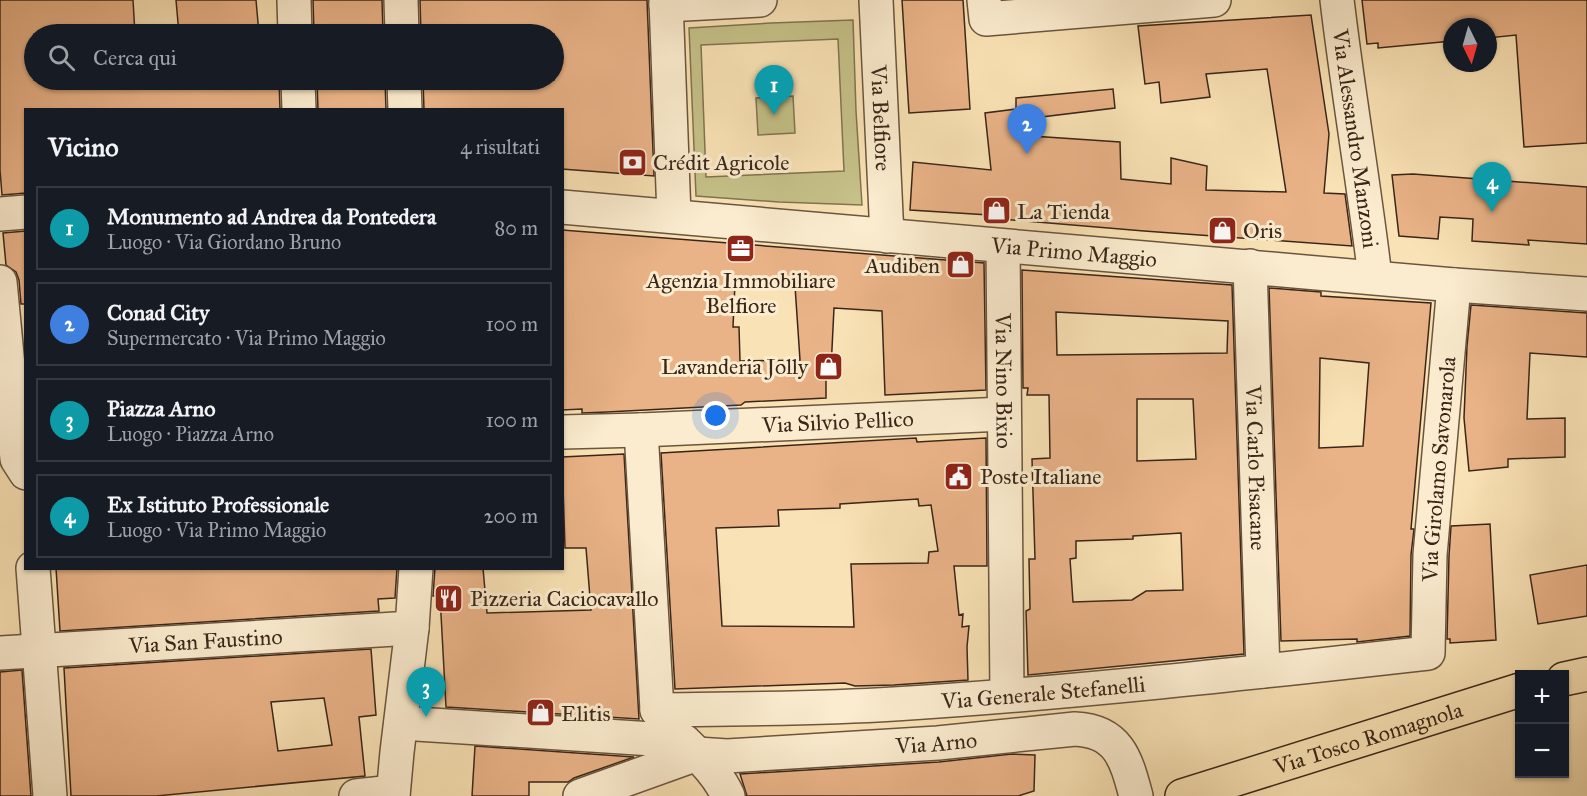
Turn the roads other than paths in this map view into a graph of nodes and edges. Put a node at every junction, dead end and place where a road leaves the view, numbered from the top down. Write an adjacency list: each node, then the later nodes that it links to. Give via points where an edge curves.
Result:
1 (294, 0): 9 (street)
2 (401, 0): 10 (street)
3 (760, 0): 8 (street)
4 (876, 0): 19 (street, Via Belfiore)
5 (984, 0): 6 (street, via 986,19)
6 (1214, 0)
7 (1336, 0): 22 (street, Via Alessandro Manzoni)
8 (666, 2): 18 (street)
9 (295, 24)
10 (402, 24)
11 (298, 90): 13 (street)
12 (404, 90): 14 (street)
13 (299, 108)
14 (405, 108)
15 (564, 207): 18 (street, Via Primo Maggio)
16 (24, 212): 17 (street)
17 (0, 214)
18 (674, 216): 19 (street, Via Primo Maggio)
19 (887, 236): 20 (street, Via Primo Maggio)
20 (1003, 246): 21 (street, Via Primo Maggio); 26 (street, Via Nino Bixio)
21 (1250, 266): 22 (street, Via Primo Maggio); 36 (street, Via Carlo Pisacane)
22 (1375, 277): 24 (street, Via Primo Maggio)
23 (0, 282): 29 (street)
24 (1454, 285): 25 (street, Via Primo Maggio); 35 (street, Via Girolamo Savonarola, via 1430,555)
25 (1587, 294)
26 (1004, 414): 27 (street, Via Silvio Pellico); 40 (street, Via Nino Bixio)
27 (641, 430): 28 (street, Via Silvio Pellico); 41 (street)
28 (564, 432)
29 (17, 463)
30 (33, 570): 33 (street)
31 (416, 570): 32 (street)
32 (412, 628): 33 (street, Via San Faustino); 42 (street)
33 (39, 651): 34 (street, Via San Faustino); 45 (street)
34 (0, 653)
35 (1428, 653): 36 (street, Via Generale Stefanelli)
36 (1263, 671): 40 (street, Via Generale Stefanelli)
37 (1587, 674): 38 (main road)
38 (1569, 678)
39 (1515, 692): 50 (main road, Via Tosco Romagnola)
40 (1007, 695): 41 (street, Via Generale Stefanelli, via 891,704)
41 (657, 710): 43 (street)
42 (401, 723): 43 (street, Via Arno); 44 (street)
43 (690, 747): 47 (street); 48 (street, via 714,773); 49 (street, Via Arno, via 727,756 1087,730 1113,742 1126,763)
44 (393, 794): 46 (street)
45 (50, 796)
46 (356, 796)
47 (580, 796)
48 (728, 796)
49 (1136, 796)
50 (1182, 796)

